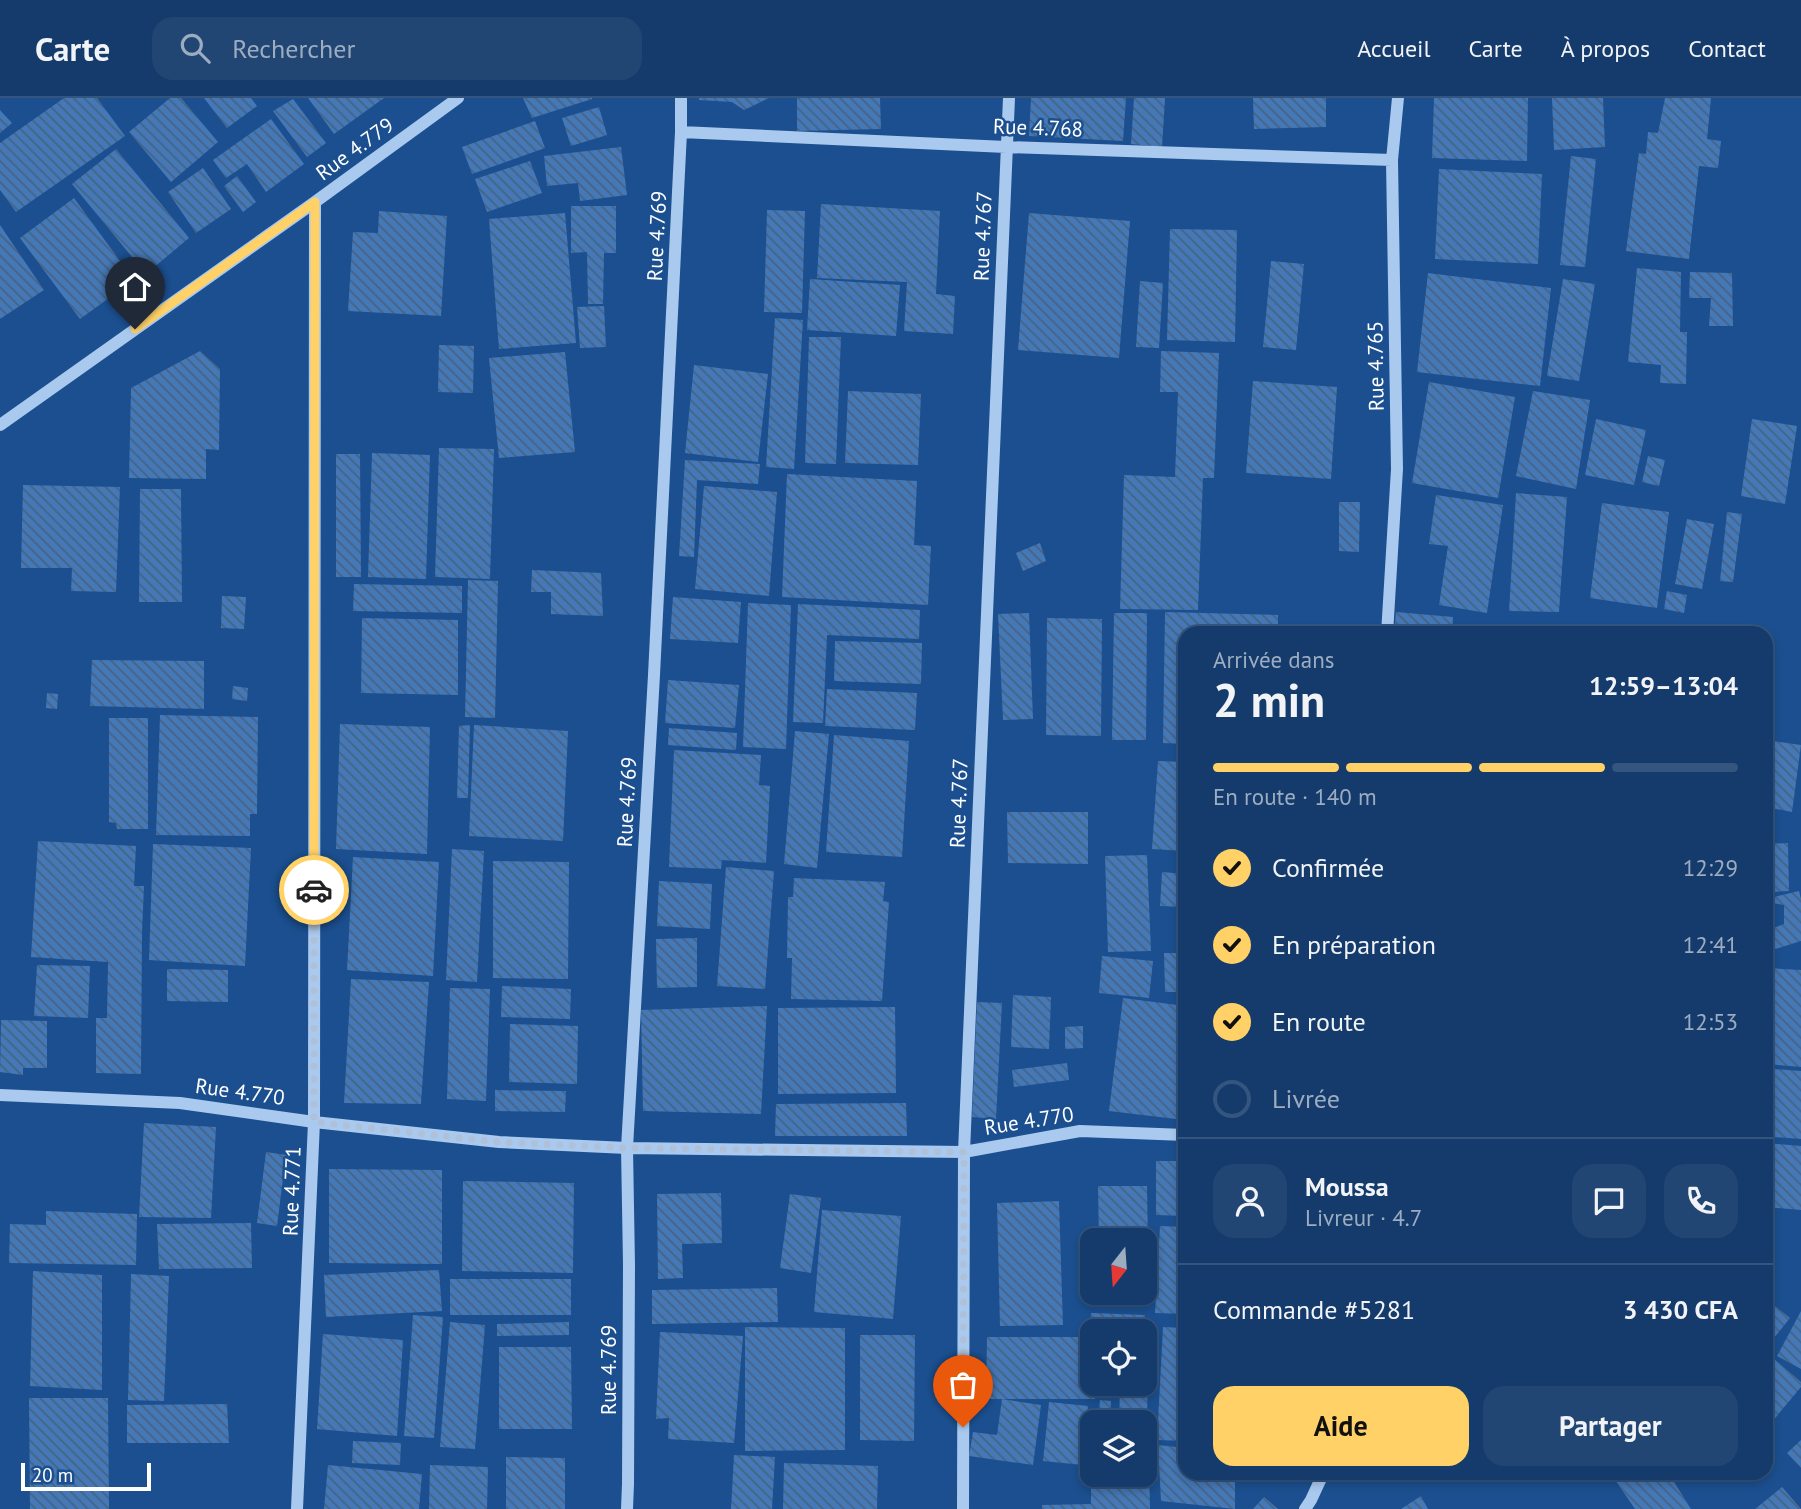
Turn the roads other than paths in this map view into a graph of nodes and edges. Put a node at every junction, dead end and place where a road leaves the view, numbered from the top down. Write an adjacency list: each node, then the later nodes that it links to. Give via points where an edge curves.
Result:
1 (458, 98): 8 (street, Rue 4.779)
2 (681, 98): 5 (street, Rue 4.769)
3 (1009, 98): 6 (street, Rue 4.767)
4 (1398, 98): 7 (street, Rue 4.765)
5 (681, 132): 6 (street, Rue 4.768); 14 (street, Rue 4.769)
6 (1006, 147): 7 (street, Rue 4.768); 15 (street, Rue 4.767)
7 (1392, 160): 10 (street, Rue 4.765, via 1397,469)
8 (315, 202): 9 (street, Rue 4.779); 12 (street, Rue 4.771)
9 (0, 425)
10 (1387, 626)
11 (0, 1096): 12 (street, Rue 4.770, via 180,1103)
12 (314, 1122): 14 (street, Rue 4.770, via 499,1142); 17 (street, Rue 4.771)
13 (1178, 1135): 15 (street, Rue 4.770, via 1080,1131)
14 (627, 1148): 15 (street, Rue 4.770); 18 (street, Rue 4.769)
15 (964, 1152): 19 (street, Rue 4.767)
16 (1320, 1480): 20 (street)
17 (297, 1509)
18 (627, 1509)
19 (963, 1509)
20 (1304, 1509)

